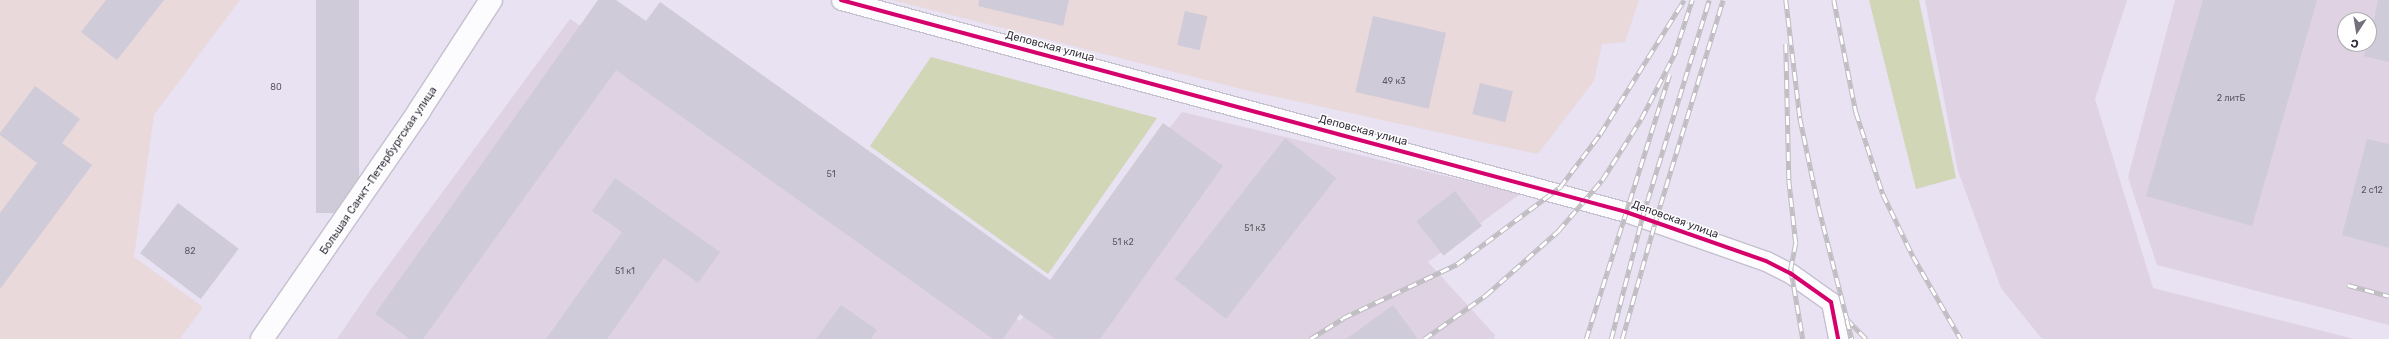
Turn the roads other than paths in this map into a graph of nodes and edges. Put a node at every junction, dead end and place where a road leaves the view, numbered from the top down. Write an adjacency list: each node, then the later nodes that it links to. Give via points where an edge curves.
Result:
1 (491, 0): 3 (main road, Большая Санкт-Петербургская улица, via 419,111)
2 (841, 0): 4 (street, Деповская улица, via 1631,214 1766,261 1790,273 1831,302)
3 (262, 339)
4 (1838, 339)

